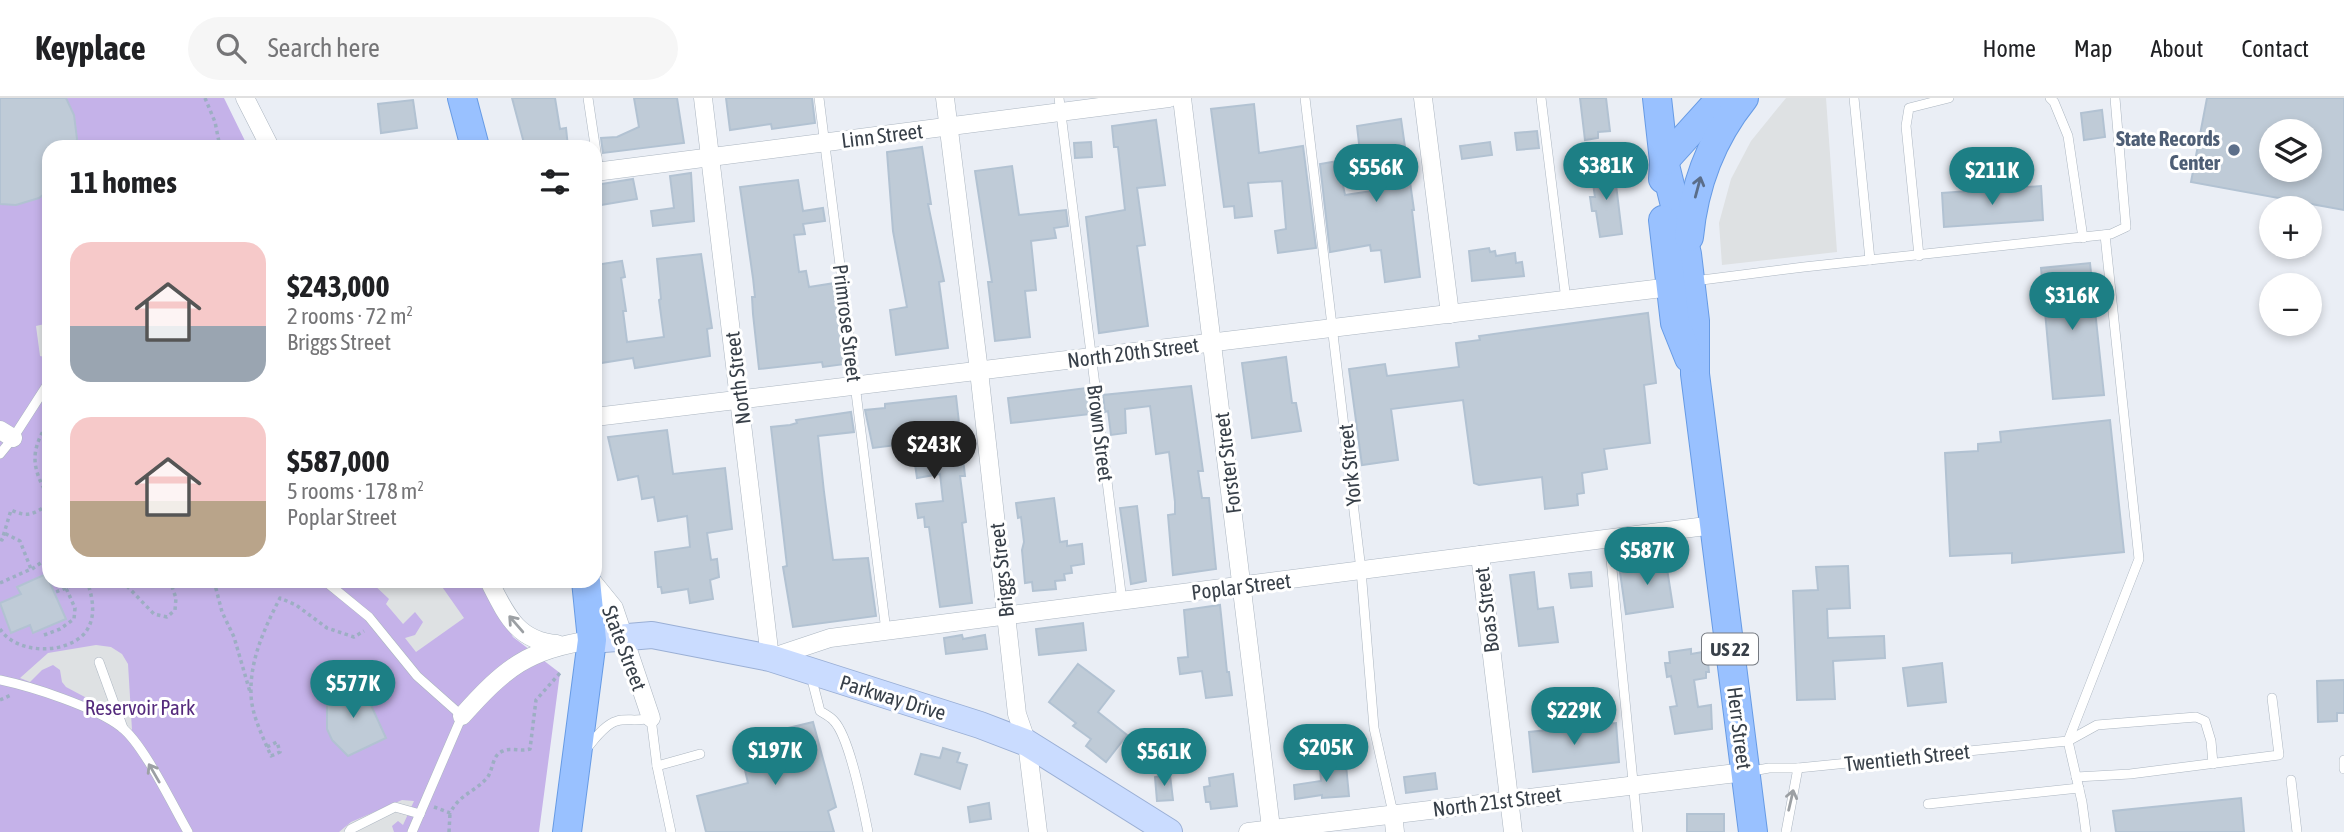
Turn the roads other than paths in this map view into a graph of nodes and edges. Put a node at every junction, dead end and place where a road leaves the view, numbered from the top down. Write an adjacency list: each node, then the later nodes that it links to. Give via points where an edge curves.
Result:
1 (245, 98): 21 (street)
2 (462, 98): 22 (main road)
3 (588, 98): 23 (lane)
4 (703, 98): 25 (street, North Street)
5 (819, 98): 24 (lane, Primrose Street)
6 (945, 98): 20 (street, Briggs Street)
7 (1169, 98): 19 (street, Linn Street)
8 (1182, 98): 36 (street, Forster Street)
9 (1305, 98): 35 (lane, York Street)
10 (1423, 98): 34 (street)
11 (1541, 98): 33 (lane)
12 (1657, 98): 26 (main road, Herr Street)
13 (1721, 98): 26 (main road)
14 (1744, 98): 32 (main road, US 22, one-way to 14, via 1696,194 1708,157)
15 (1854, 98): 31 (lane)
16 (1949, 98): 30 (lane, via 1909,108 1906,126)
17 (2050, 98): 29 (lane, via 2068,136)
18 (2115, 98): 28 (lane, via 2126,227)
19 (1060, 105): 20 (street, Linn Street); 37 (lane, Brown Street)
20 (949, 127): 24 (street, Linn Street); 38 (street, Briggs Street)
21 (266, 140)
22 (473, 140)
23 (593, 140)
24 (825, 142): 25 (street, Linn Street); 39 (lane, Primrose Street)
25 (710, 157): 27 (street, Linn Street); 41 (street, North Street)
26 (1664, 161): 32 (main road, Herr Street)
27 (602, 171)
28 (2105, 235): 29 (lane); 68 (lane, via 2139,559)
29 (2082, 238): 30 (lane)
30 (1919, 256): 31 (lane)
31 (1870, 260): 32 (lane)
32 (1683, 274): 33 (street, North 20th Street); 45 (main road, Herr Street / US 22, via 1695,321 1695,374)
33 (1566, 300): 34 (street, North 20th Street)
34 (1450, 314): 35 (street, North 20th Street)
35 (1332, 328): 36 (street, North 20th Street); 48 (lane, York Street)
36 (1212, 343): 37 (street, North 20th Street); 49 (street, Forster Street)
37 (1092, 357): 38 (street, North 20th Street); 54 (lane, Brown Street)
38 (979, 371): 39 (street, North 20th Street); 55 (street, Briggs Street)
39 (855, 386): 41 (street, North 20th Street); 56 (lane, Primrose Street)
40 (42, 391): 43 (lane)
41 (740, 400): 42 (street, North 20th Street); 60 (street, North Street)
42 (602, 416)
43 (7, 434): 44 (lane)
44 (0, 454)
45 (1714, 525): 46 (street, Poplar Street); 77 (main road, Herr Street / US 22)
46 (1609, 539): 47 (street, Poplar Street); 80 (lane)
47 (1480, 555): 48 (street, Poplar Street); 82 (street, Boas Street)
48 (1361, 570): 49 (street, Poplar Street); 84 (lane, York Street, via 1374,728)
49 (1242, 586): 54 (street, Poplar Street); 86 (street, Forster Street)
50 (333, 588): 65 (lane, via 375,624 417,676)
51 (493, 588): 59 (street, one-way to 51, via 541,643 519,631)
52 (587, 588): 58 (main road, State Street)
53 (598, 588): 57 (street, State Street, via 614,608)
54 (1122, 601): 55 (street, Poplar Street)
55 (1006, 616): 56 (street, Poplar Street); 69 (street, Briggs Street, via 1017,714)
56 (886, 631): 60 (street, Poplar Street, via 830,638)
57 (623, 636): 58 (street, Parkway Drive); 60 (street, Parkway Drive, via 652,635); 66 (street, State Street)
58 (592, 640): 59 (street); 70 (main road, State Street)
59 (561, 645): 65 (street, via 516,663)
60 (770, 658): 62 (street, Parkway Drive)
61 (99, 662): 67 (lane)
62 (810, 672): 69 (street, Parkway Drive); 92 (lane, via 820,711 835,722 844,740)
63 (0, 680): 67 (lane, via 27,686)
64 (2272, 698): 73 (lane, via 2279,755)
65 (462, 716): 85 (lane)
66 (651, 718): 70 (lane, via 617,721); 74 (lane)
67 (123, 728): 87 (lane, one-way to 67)
68 (2068, 741): 73 (lane, via 2097,725 2196,717 2205,721); 75 (lane, Twentieth Street); 78 (lane)
69 (1027, 743): 93 (street, Briggs Street); 94 (street, Parkway Drive)
70 (579, 747): 90 (main road, State Street)
71 (700, 754): 74 (lane)
72 (2344, 760): 76 (lane)
73 (2213, 764): 78 (lane)
74 (657, 766): 91 (lane)
75 (1798, 768): 77 (lane, Twentieth Street); 100 (lane, one-way to 75)
76 (2344, 769)
77 (1745, 772): 80 (street, North 21st Street); 99 (main road, Herr Street / US 22)
78 (2076, 777): 81 (lane)
79 (2291, 780): 102 (lane)
80 (1632, 786): 82 (street, North 21st Street); 98 (lane)
81 (2079, 788): 83 (lane); 101 (lane)
82 (1508, 800): 84 (street, North 21st Street); 97 (street, Boas Street)
83 (1928, 804)
84 (1393, 813): 86 (street, North 21st Street); 96 (street, York Street)
85 (419, 814): 88 (lane, via 395,807); 89 (lane)
86 (1271, 828): 95 (street, North 21st Street)
87 (188, 832)
88 (349, 832)
89 (412, 832)
90 (567, 832)
91 (671, 832)
92 (869, 832)
93 (1038, 832)
94 (1169, 832)
95 (1248, 832)
96 (1395, 832)
97 (1513, 832)
98 (1638, 832)
99 (1753, 832)
100 (1786, 832)
101 (2086, 832)
102 (2297, 832)

